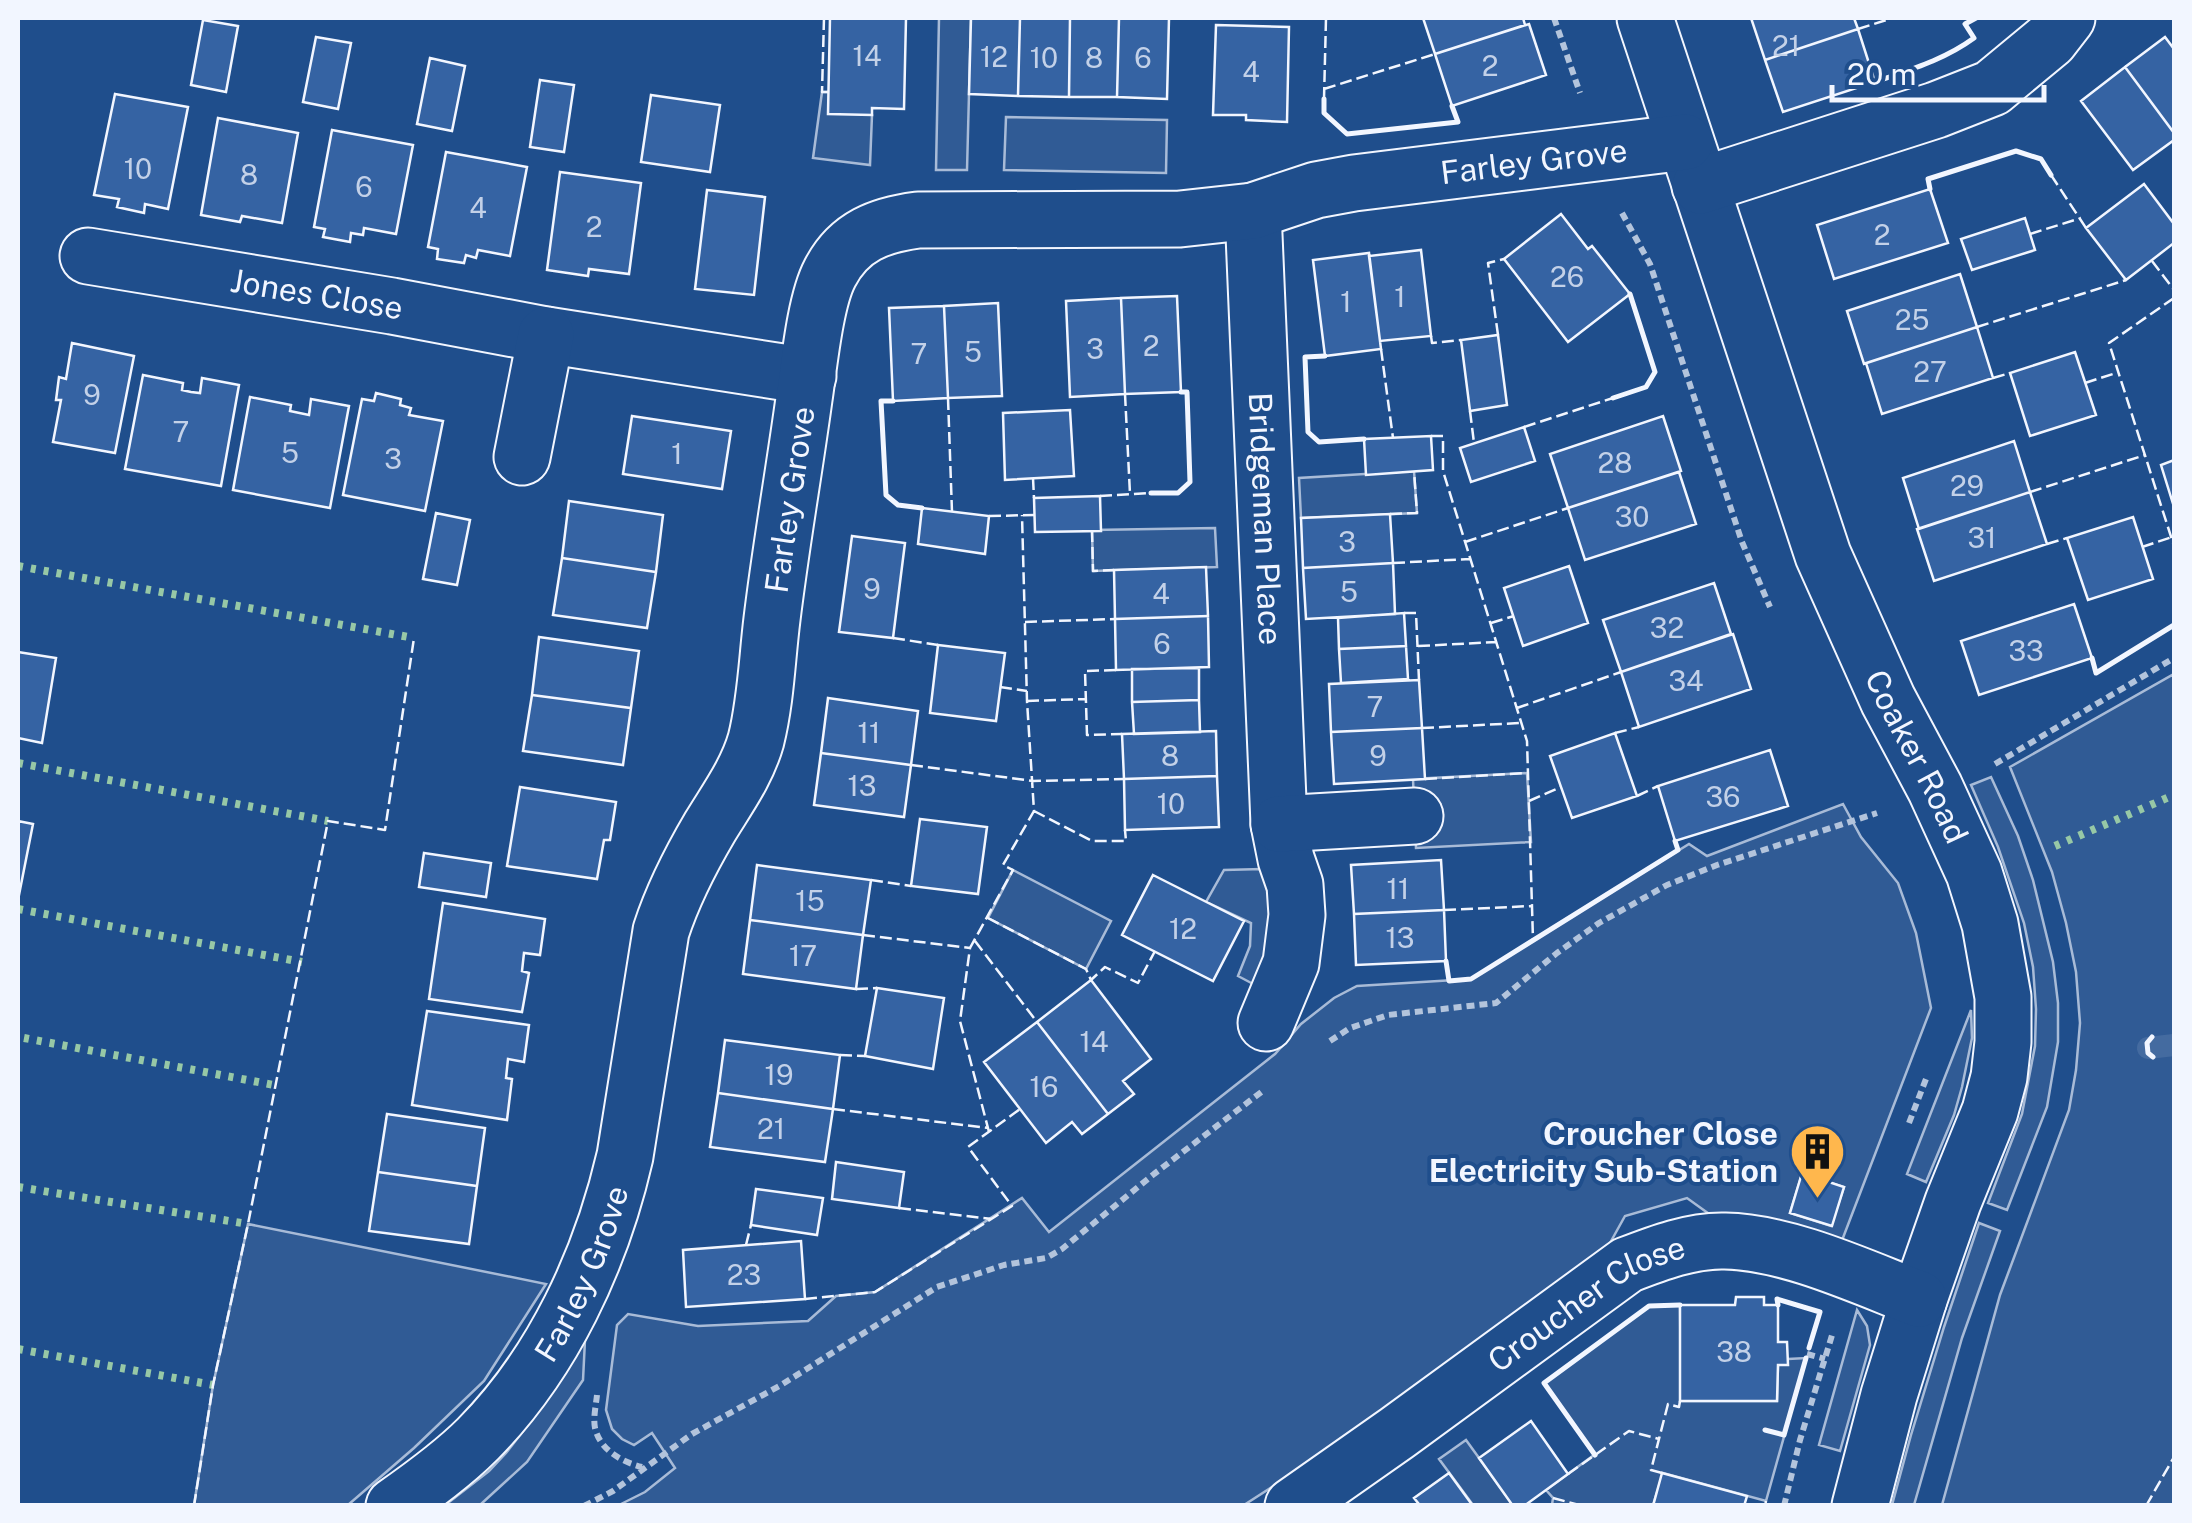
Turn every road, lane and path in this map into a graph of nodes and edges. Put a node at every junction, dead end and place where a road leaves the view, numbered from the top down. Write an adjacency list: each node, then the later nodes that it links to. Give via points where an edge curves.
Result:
1 (1645, 18): 3 (street, Coaker Road)
2 (2067, 18): 3 (street, Farley Grove, via 1992,88 1936,110)
3 (1693, 164): 4 (street, Farley Grove, via 1354,183); 10 (street, Coaker Road, via 1823,554)
4 (1253, 210): 7 (street, Farley Grove, via 1193,219 934,219 880,227 854,243 831,272); 13 (street, Bridgeman Place)
5 (88, 256): 6 (street, Jones Close)
6 (546, 335): 7 (street, Jones Close); 8 (street)
7 (808, 376): 26 (street, Farley Grove, via 755,743 672,898 624,1156 602,1232 535,1370 475,1442)
8 (522, 457)
9 (2174, 658): 10 (path, via 1996,763)
10 (1936, 788): 11 (path); 21 (street, Coaker Road, via 1990,924 2003,1042 1990,1111)
11 (1874, 814): 14 (path); 16 (path, via 1667,885 1599,923 1496,1003 1388,1016 1350,1028)
12 (1415, 816): 13 (street)
13 (1279, 824): 15 (street, Bridgeman Place, via 1297,915 1292,963)
14 (1884, 829)
15 (1266, 1023)
16 (1319, 1048)
17 (1932, 1063): 19 (path)
18 (1274, 1082): 25 (path, via 1062,1249 937,1287)
19 (1908, 1128)
20 (1850, 1272): 21 (street, Croucher Close); 23 (path); 28 (street, Croucher Close, via 1725,1240 1627,1265)
21 (1919, 1299): 30 (street, Coaker Road)
22 (1806, 1354): 23 (path)
23 (1825, 1359): 29 (path)
24 (597, 1392): 25 (path, via 594,1427 605,1446 622,1462)
25 (643, 1467): 27 (path)
26 (394, 1506)
27 (584, 1506)
28 (1293, 1506)
29 (1784, 1506)
30 (1860, 1506)

